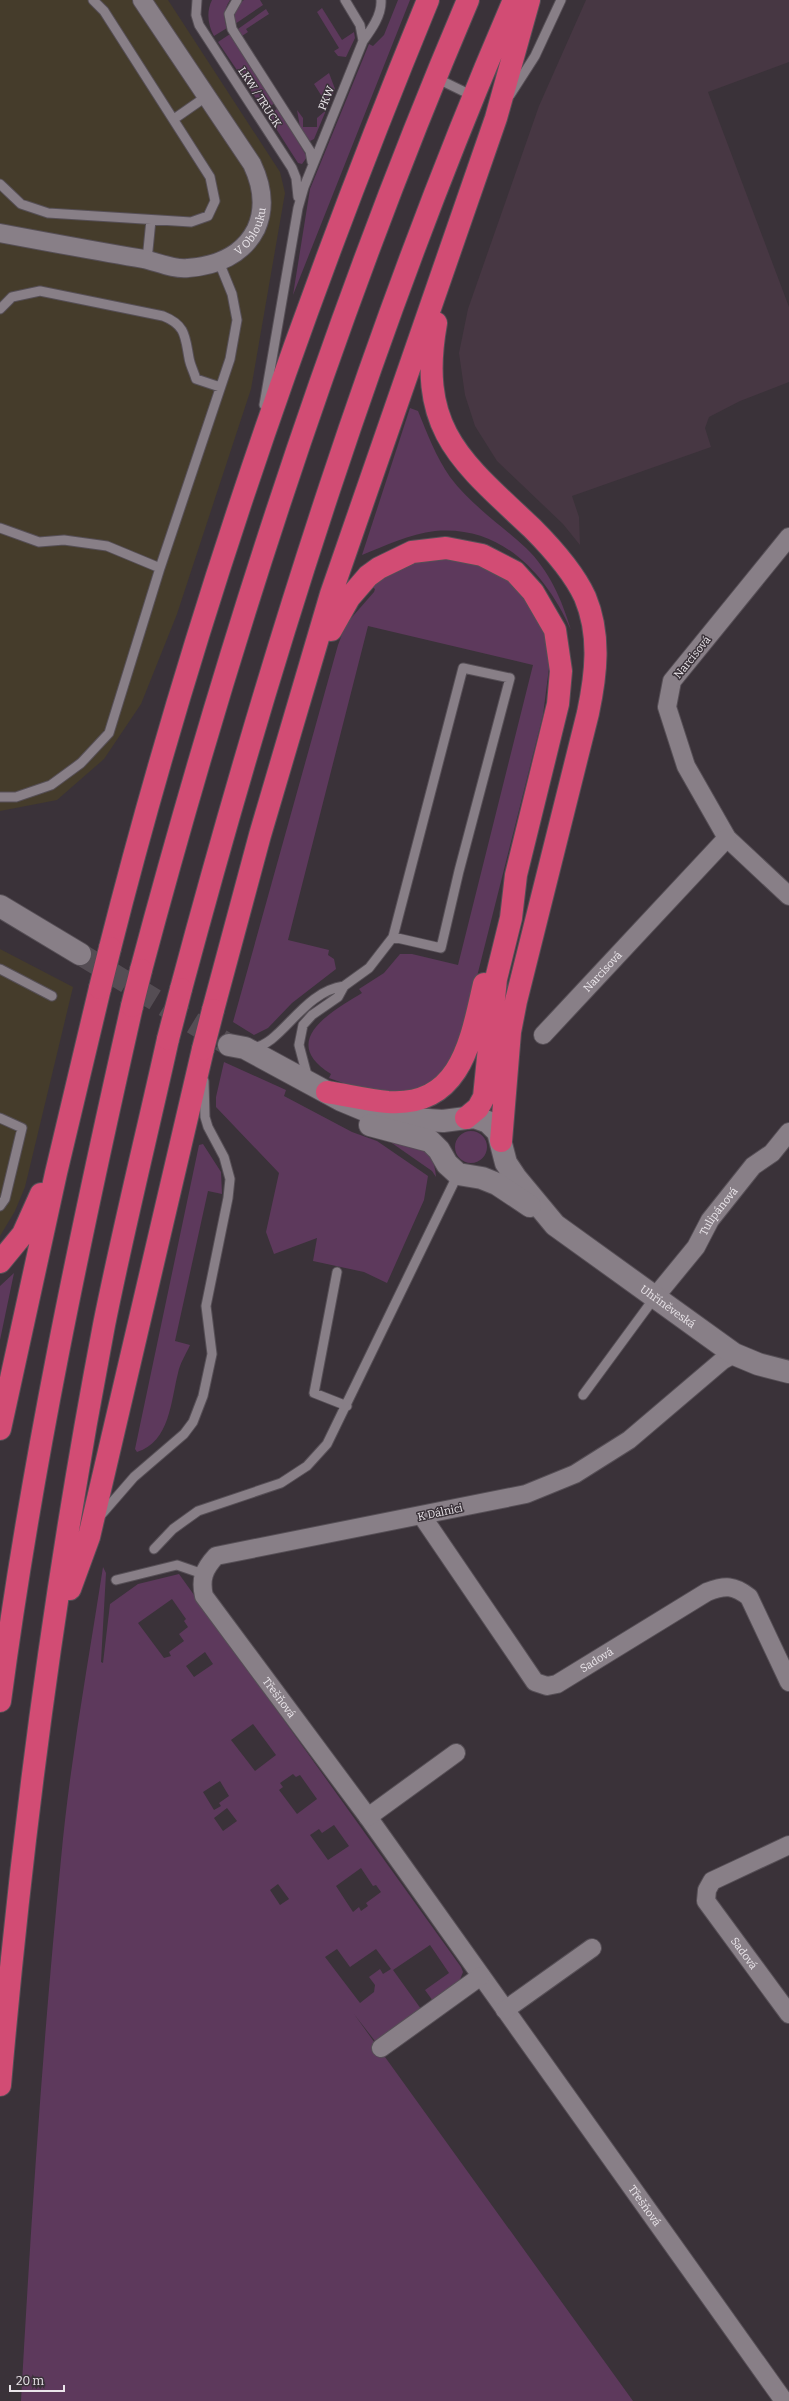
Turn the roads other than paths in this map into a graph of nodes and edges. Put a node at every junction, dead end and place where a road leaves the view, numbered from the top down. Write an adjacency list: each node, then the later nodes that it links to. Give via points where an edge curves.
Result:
1 (92, 0): 17 (lane, via 104,10)
2 (142, 0): 14 (street, V Oblouku)
3 (197, 0): 20 (lane, LKW / TRUCK, via 196,15 199,25 292,168 296,178)
4 (237, 0): 18 (lane, via 229,14 232,29 310,151)
5 (345, 0): 12 (lane, via 360,25)
6 (381, 0): 12 (lane, PKW, via 381,7 373,26)
7 (428, 0): 28 (highway, via 333,238)
8 (468, 0): 13 (highway)
9 (514, 0): 15 (highway)
10 (529, 0): 16 (highway)
11 (561, 0): 16 (lane, via 536,56)
12 (362, 41): 18 (lane, PKW)
13 (435, 77): 15 (lane); 71 (highway, bridge, via 298,444 242,614 186,802 132,1006 58,1343 27,1514)
14 (207, 96): 17 (lane); 24 (street, V Oblouku, via 252,164 258,176 262,202 251,238 232,256)
15 (473, 96): 69 (highway, bridge, via 399,287 345,439 286,619 228,812 168,1039 129,1214 101,1346)
16 (496, 118): 25 (highway)
17 (174, 119): 21 (lane, via 210,177 215,201 208,216 191,222)
18 (312, 164): 20 (lane, PKW)
19 (0, 184): 21 (lane, via 21,204 48,213)
20 (298, 208): 28 (lane, via 270,378)
21 (151, 220): 23 (lane)
22 (0, 233): 23 (street, V Oblouku)
23 (147, 260): 24 (street, V Oblouku, via 187,269)
24 (219, 262): 27 (lane, via 232,294 237,320 230,359)
25 (446, 267): 32 (highway, via 331,594); 51 (highway, via 430,354 432,388 438,416 451,443 467,466 546,542 570,572 585,598 596,644 589,707 510,1032)
26 (0, 309): 27 (lane, via 12,297 40,291 163,316 176,321 187,340 189,359 196,379)
27 (220, 387): 31 (lane)
28 (250, 471): 47 (highway, bridge, via 161,760 110,948)
29 (0, 528): 31 (lane, via 39,542 64,540 107,546)
30 (789, 537): 34 (street, Narcisová, via 672,681 667,707 686,766)
31 (160, 568): 33 (lane, via 109,733 81,763 51,785 16,797)
32 (303, 689): 35 (highway, via 349,598 368,576 391,561 423,550 459,550 495,560 515,572 534,592 549,617 557,642 561,671 554,722); 45 (highway, bridge, via 260,835)
33 (0, 797)
34 (727, 838): 36 (street, Narcisová); 43 (street, Narcisová)
35 (516, 875): 46 (highway, via 500,916 467,1051 451,1078 428,1094 399,1102); 49 (highway, via 511,918 494,992 484,1097 478,1108)
36 (789, 896)
37 (0, 906): 39 (street)
38 (393, 937): 38 (lane, via 441,948 510,678 463,668); 41 (lane, via 369,968)
39 (80, 954)
40 (0, 968): 42 (lane)
41 (344, 986): 44 (lane, via 332,987 304,1006 278,1034 262,1045); 46 (lane, via 338,997 307,1020 301,1032 300,1054)
42 (52, 996)
43 (544, 1035)
44 (245, 1048): 46 (street); 52 (street, via 229,1045 244,1060 330,1108 378,1128 430,1141)
45 (203, 1049): 65 (highway); 65 (lane, via 205,1117 224,1157 230,1179 206,1306 212,1354 203,1396 199,1409 184,1434 116,1495)
46 (318, 1088): 49 (street, via 352,1105 379,1114 412,1119)
47 (70, 1110): 56 (highway, via 35,1210 11,1251); 63 (highway)
48 (0, 1118): 54 (lane, via 22,1128 5,1198)
49 (463, 1119): 51 (street, via 474,1117 488,1122 498,1132); 52 (street, via 452,1124 443,1138)
50 (789, 1132): 58 (street, Tulipánová, via 772,1153 753,1166 710,1220 696,1247)
51 (501, 1145): 53 (street, via 495,1165 482,1175); 55 (street, via 506,1163 516,1178)
52 (443, 1156): 53 (street, via 447,1164)
53 (465, 1175): 55 (street, via 497,1184); 62 (lane)
54 (0, 1206)
55 (553, 1223): 58 (street, Uhříněveská)
56 (0, 1262)
57 (337, 1272): 62 (lane, via 314,1393)
58 (655, 1297): 59 (street, Uhříněveská); 61 (lane)
59 (734, 1354): 60 (street, Uhříněveská, via 758,1364); 64 (street, K Dálnici, via 723,1360 629,1440 575,1474 526,1494)
60 (789, 1372)
61 (583, 1395)
62 (347, 1406): 66 (lane, via 327,1444 307,1466 280,1483 198,1511 173,1529)
63 (0, 1429)
64 (422, 1516): 67 (street, K Dálnici, via 216,1556); 70 (street, Sadová, via 535,1682 547,1686 557,1684 707,1592 724,1585 738,1588 749,1596)
65 (89, 1537): 69 (highway)
66 (154, 1549)
67 (203, 1574): 68 (lane, via 177,1565); 73 (street, Třešňová, via 201,1583 204,1596)
68 (116, 1580)
69 (52, 1638): 80 (highway, via 18,1900)
70 (789, 1682)
71 (0, 1701)
72 (456, 1753): 73 (street)
73 (368, 1817): 76 (street, Třešňová)
74 (789, 1845): 78 (street, Sadová, via 712,1881 707,1890 706,1901)
75 (592, 1948): 77 (street)
76 (480, 1976): 77 (street, Třešňová); 79 (street)
77 (505, 2010): 81 (street, Třešňová)
78 (789, 2014)
79 (380, 2048)
80 (0, 2085)
81 (784, 2401)

